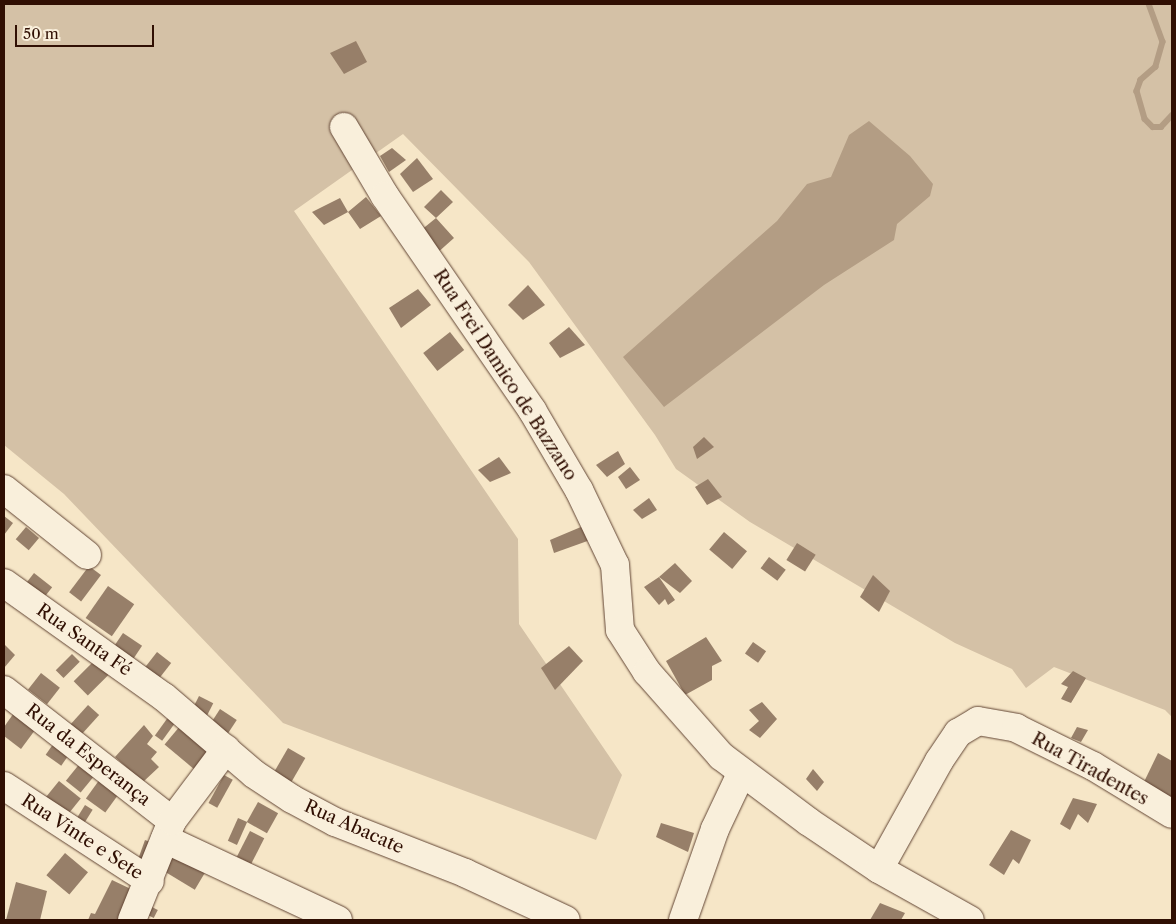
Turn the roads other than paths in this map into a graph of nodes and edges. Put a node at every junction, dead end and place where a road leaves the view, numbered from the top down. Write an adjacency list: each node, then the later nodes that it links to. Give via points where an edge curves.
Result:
1 (344, 127): 8 (street, Rua Frei Damico de Bazzano, via 384,196 532,410 580,490 615,565 620,630 624,642 721,756)
2 (4, 489): 3 (street)
3 (87, 555)
4 (4, 583): 6 (street, Rua Santa Fé)
5 (4, 690): 11 (street, Rua da Esperança)
6 (164, 697): 7 (street, Rua Abacate)
7 (226, 750): 11 (street); 16 (street, Rua Abacate, via 254,774 335,822 465,873)
8 (742, 772): 12 (street, Rua Frei Damico de Bazzano); 17 (street, via 715,829)
9 (4, 786): 13 (street, Rua Vinte e Sete)
10 (1172, 814): 12 (street, Rua Tiradentes, via 1093,766 1024,732 978,721 958,733 939,761)
11 (168, 830): 13 (street); 15 (street, Rua da Esperança)
12 (880, 869): 18 (street, Rua Frei Damico de Bazzano)
13 (150, 881): 14 (street, Rua Vinte e Sete)
14 (132, 920)
15 (338, 920)
16 (566, 920)
17 (682, 920)
18 (970, 920)

